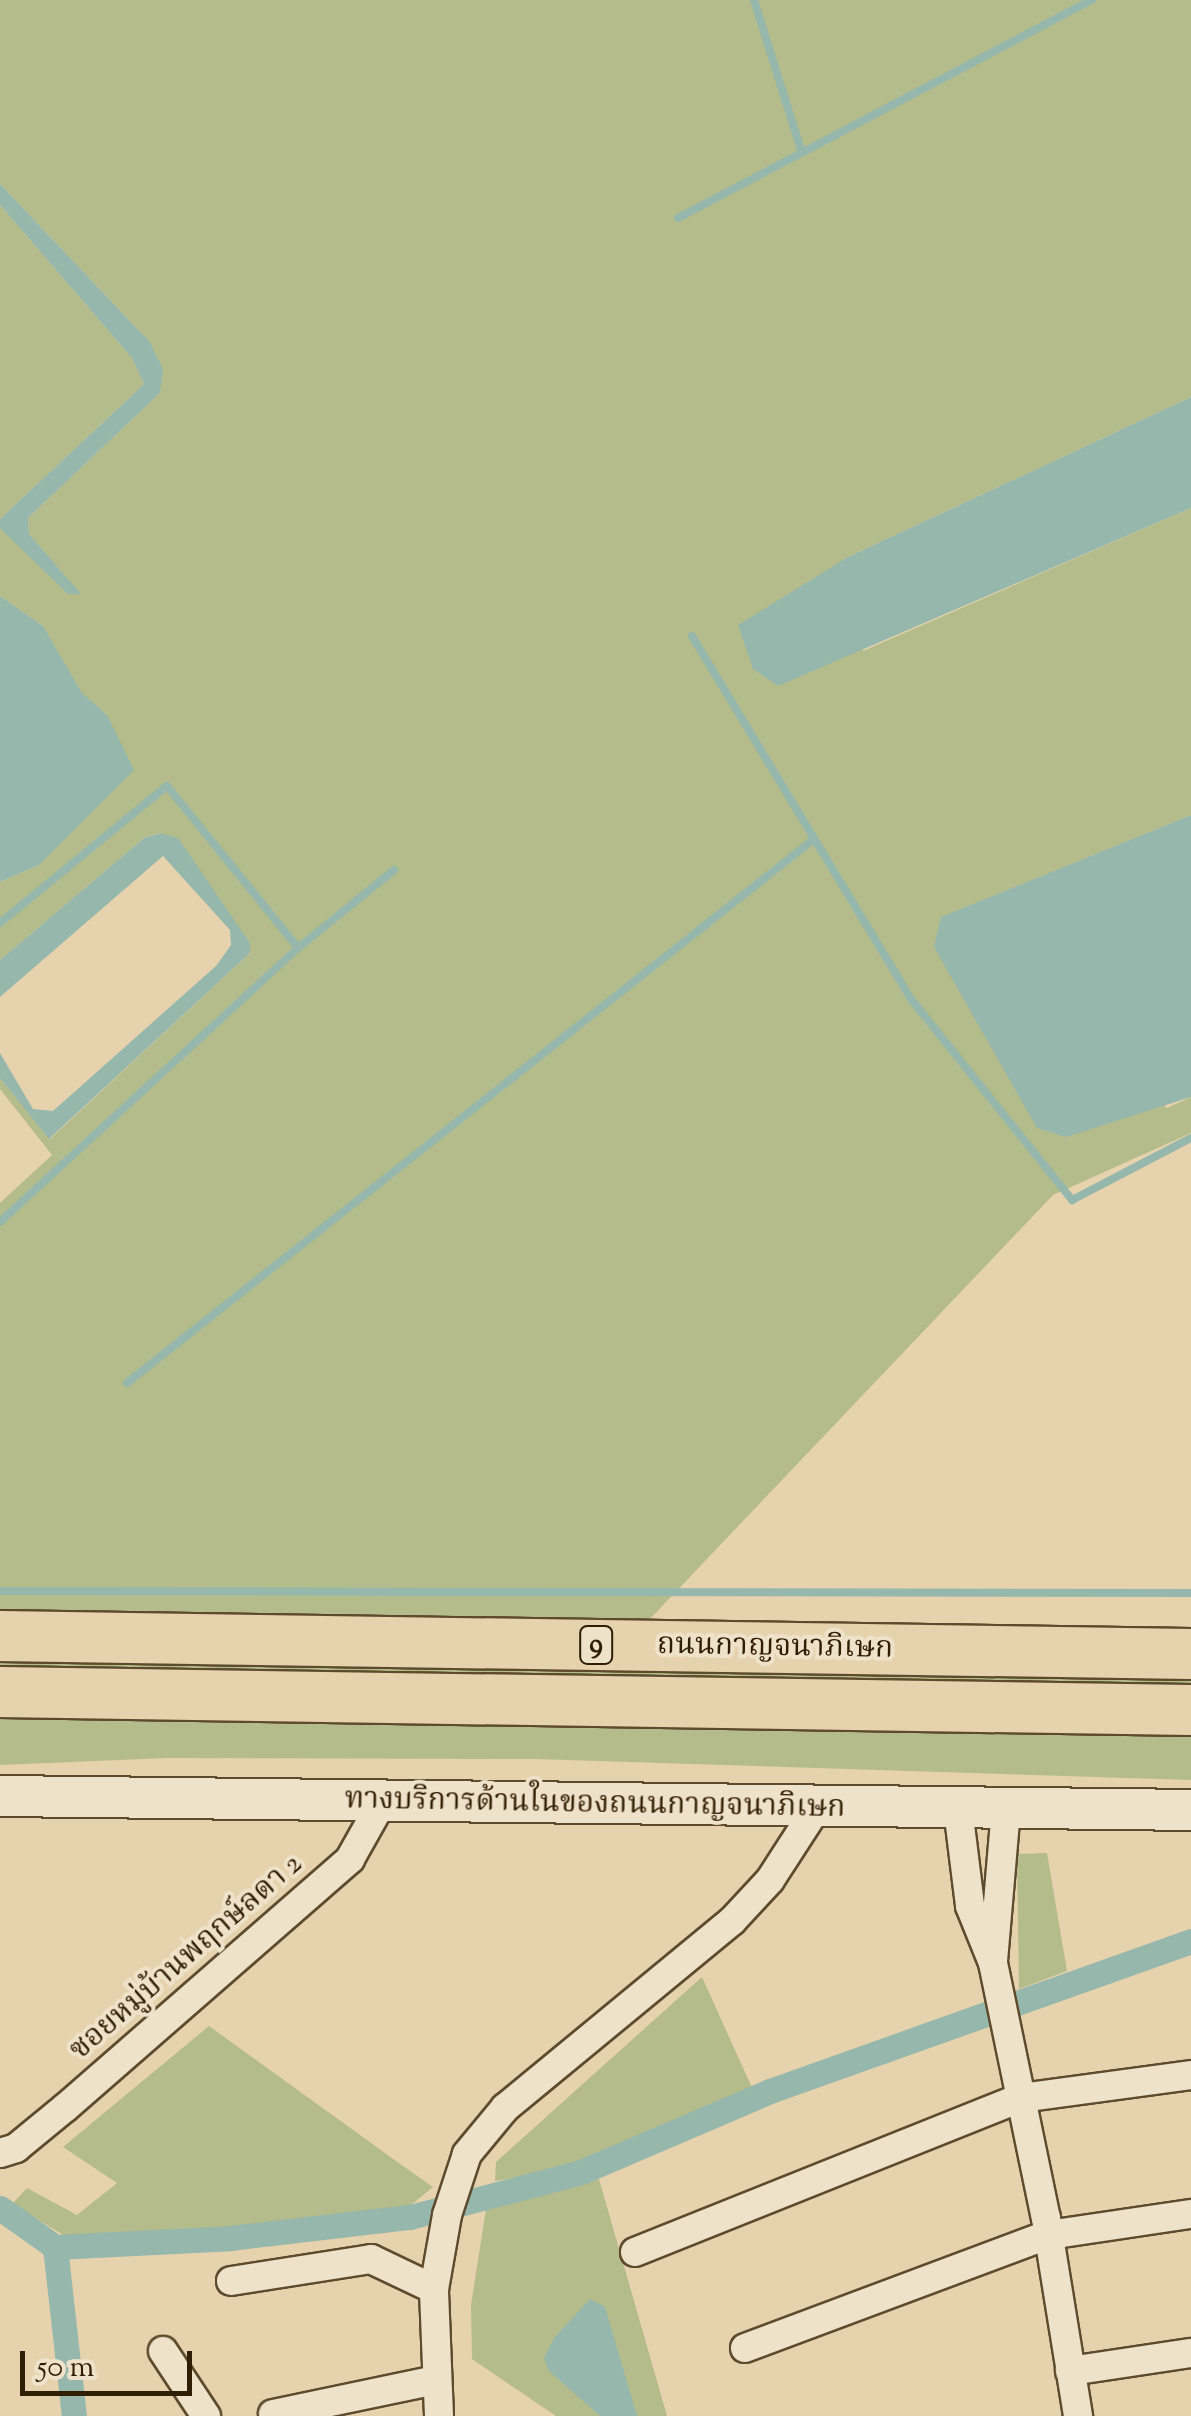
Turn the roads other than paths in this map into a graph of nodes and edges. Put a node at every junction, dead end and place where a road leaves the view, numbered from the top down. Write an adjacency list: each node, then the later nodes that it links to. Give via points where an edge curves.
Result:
1 (0, 1636): 2 (highway, ถนนกาญจนาภิเษก / 9)
2 (1191, 1654)
3 (0, 1692): 4 (highway, ถนนกาญจนาภิเษก / 9)
4 (1191, 1710)
5 (0, 1796): 6 (main road, ทางบริการด้านในของถนนกาญจนาภิเษก)
6 (382, 1802): 7 (main road, ทางบริการด้านในของถนนกาญจนาภิเษก); 14 (street, ซอยหมู่บ้านพฤกษ์ลดา 2, via 350,1860)
7 (816, 1809): 8 (main road, ทางบริการด้านในของถนนกาญจนาภิเษก); 19 (street, via 770,1880 732,1921 505,2108 467,2154 446,2215)
8 (958, 1809): 9 (main road, ทางบริการด้านในของถนนกาญจนาภิเษก); 11 (street, via 970,1906)
9 (1006, 1809): 10 (main road, ทางบริการด้านในของถนนกาญจนาภิเษก); 11 (street)
10 (1191, 1810)
11 (993, 1963): 13 (street)
12 (1191, 2075): 13 (street)
13 (1021, 2098): 16 (street); 17 (street)
14 (5, 2162)
15 (1191, 2214): 16 (street)
16 (1048, 2235): 20 (street); 23 (street)
17 (635, 2252)
18 (231, 2281): 19 (street, via 371,2259)
19 (434, 2289): 24 (street)
20 (745, 2348)
21 (163, 2351): 26 (street)
22 (1191, 2354): 23 (street)
23 (1070, 2371): 28 (street)
24 (436, 2380): 25 (street); 27 (street)
25 (273, 2414)
26 (206, 2416)
27 (439, 2416)
28 (1078, 2416)

